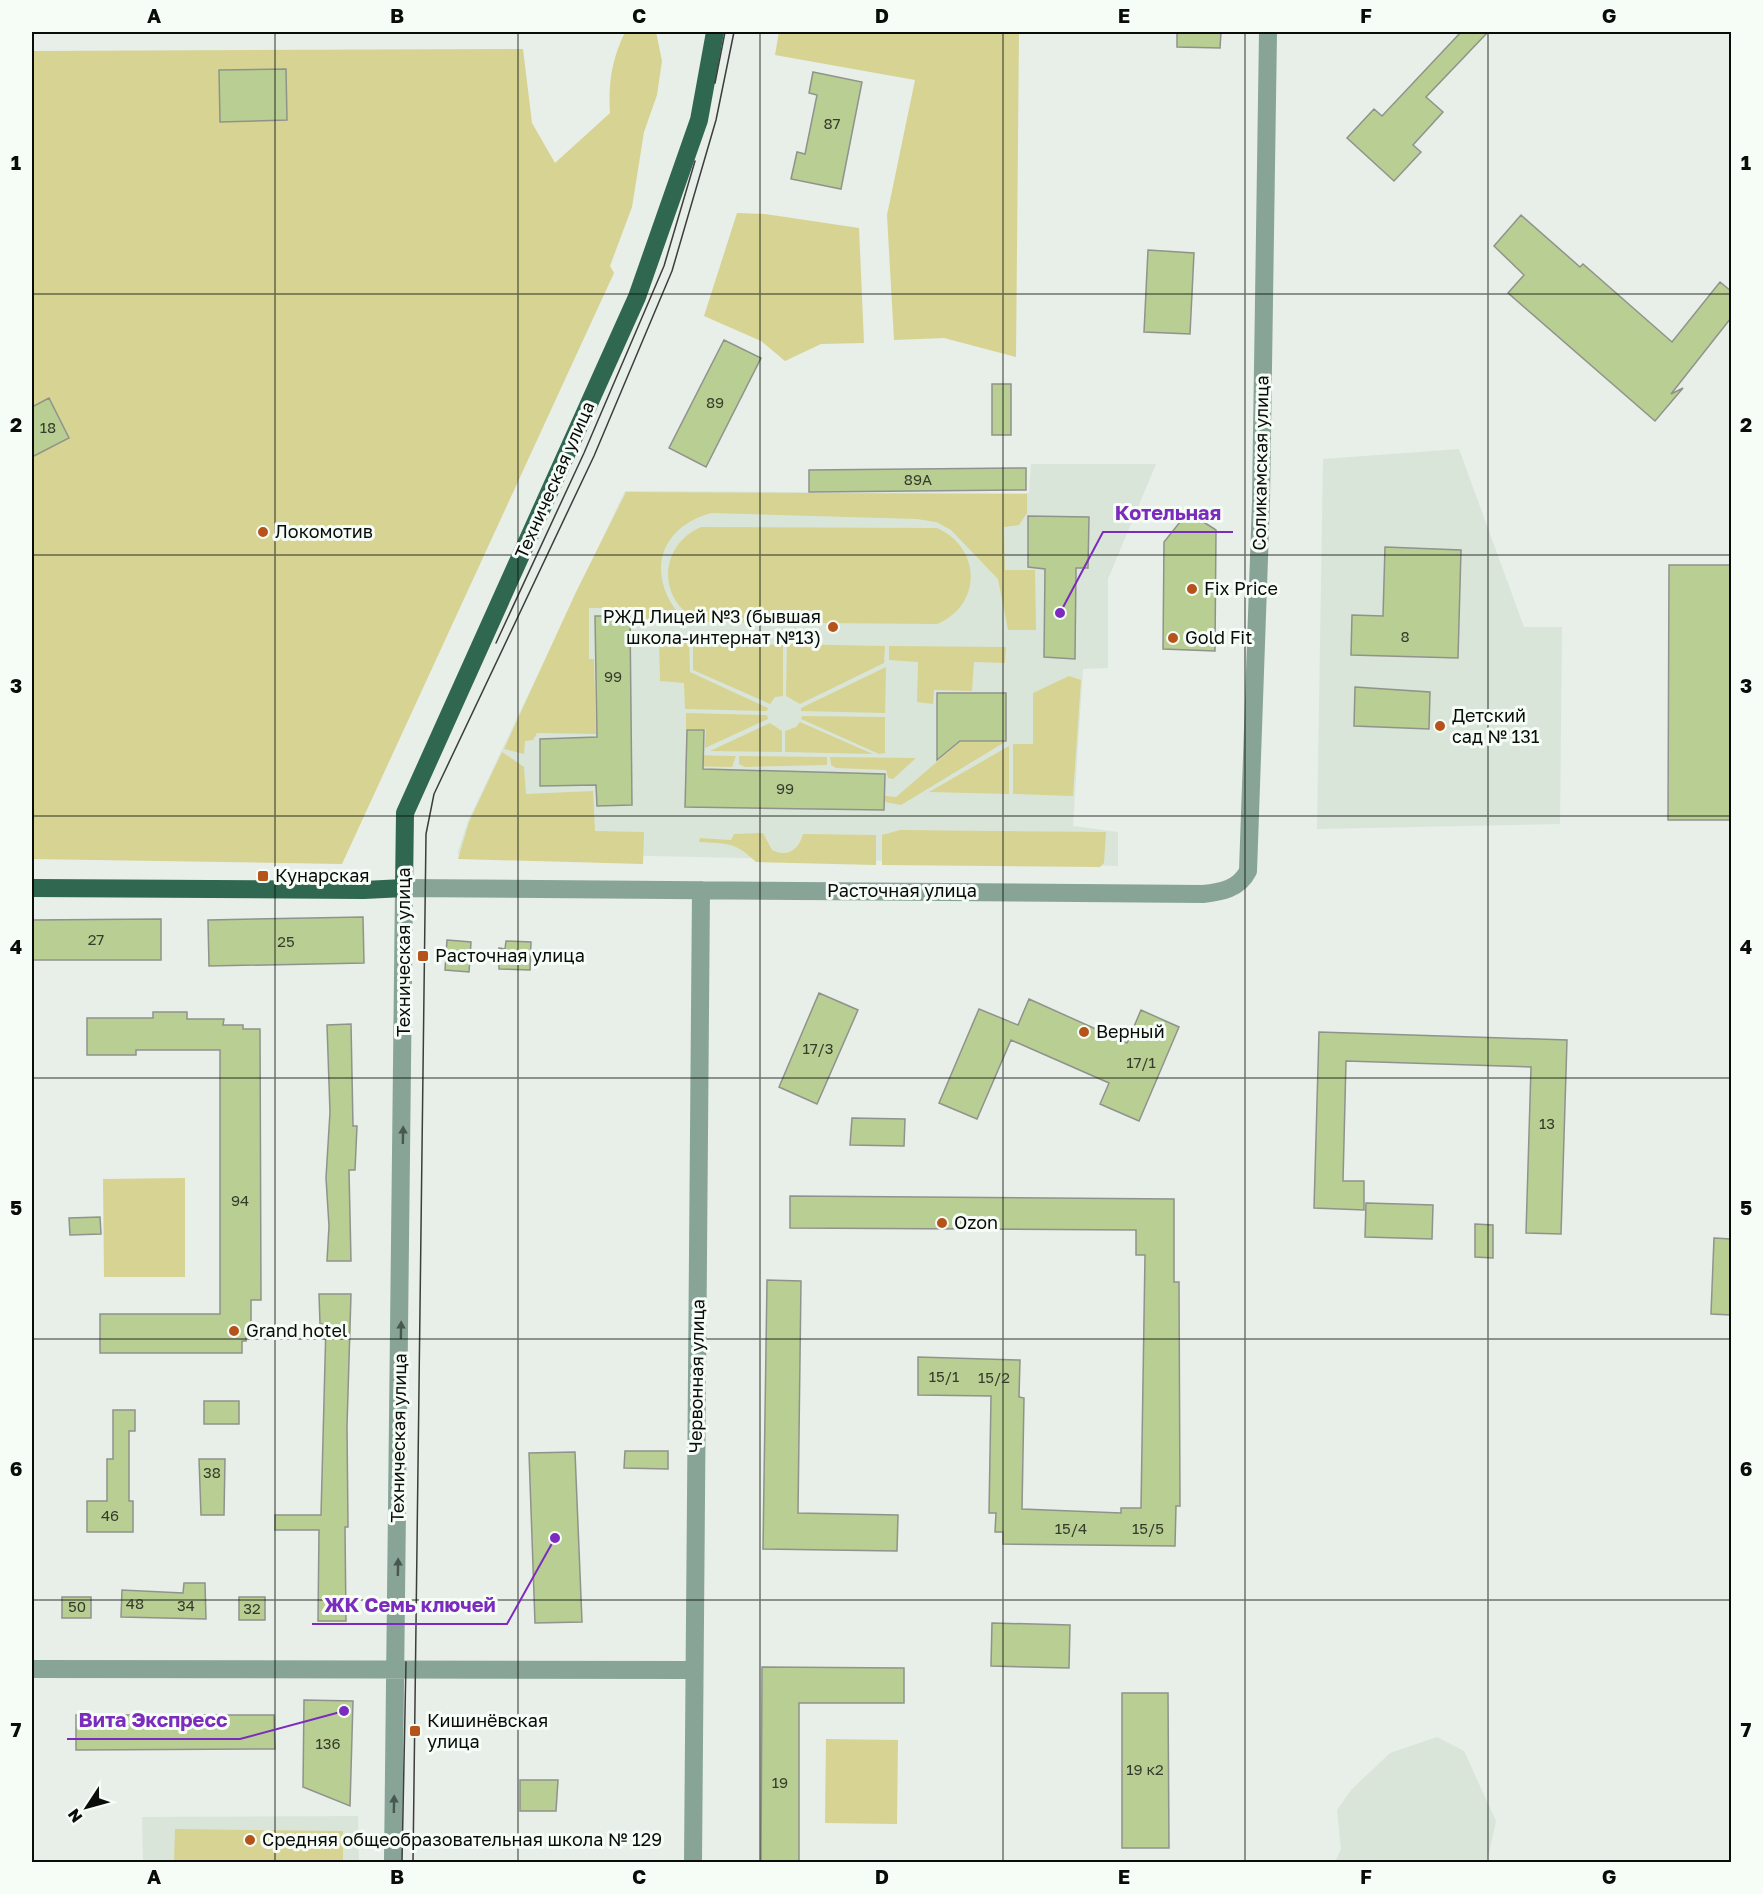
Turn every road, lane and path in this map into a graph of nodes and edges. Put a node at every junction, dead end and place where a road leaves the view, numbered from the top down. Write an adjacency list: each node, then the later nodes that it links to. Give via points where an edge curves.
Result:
1 (715, 32): 4 (main road, Техническая улица, via 699,120 637,297 405,813)
2 (1268, 32): 5 (street, Соликамская улица, via 1257,665 1248,871)
3 (32, 888): 4 (main road, Расточная улица)
4 (404, 888): 6 (street, Расточная улица); 8 (street, Техническая улица, one-way to 4)
5 (1232, 888): 6 (street, Расточная улица, via 1203,894)
6 (701, 890): 9 (street, Червонная улица)
7 (32, 1669): 8 (street)
8 (396, 1670): 9 (street); 10 (street, Техническая улица, one-way to 8)
9 (693, 1670): 11 (street, Червонная улица)
10 (393, 1863)
11 (693, 1863)

